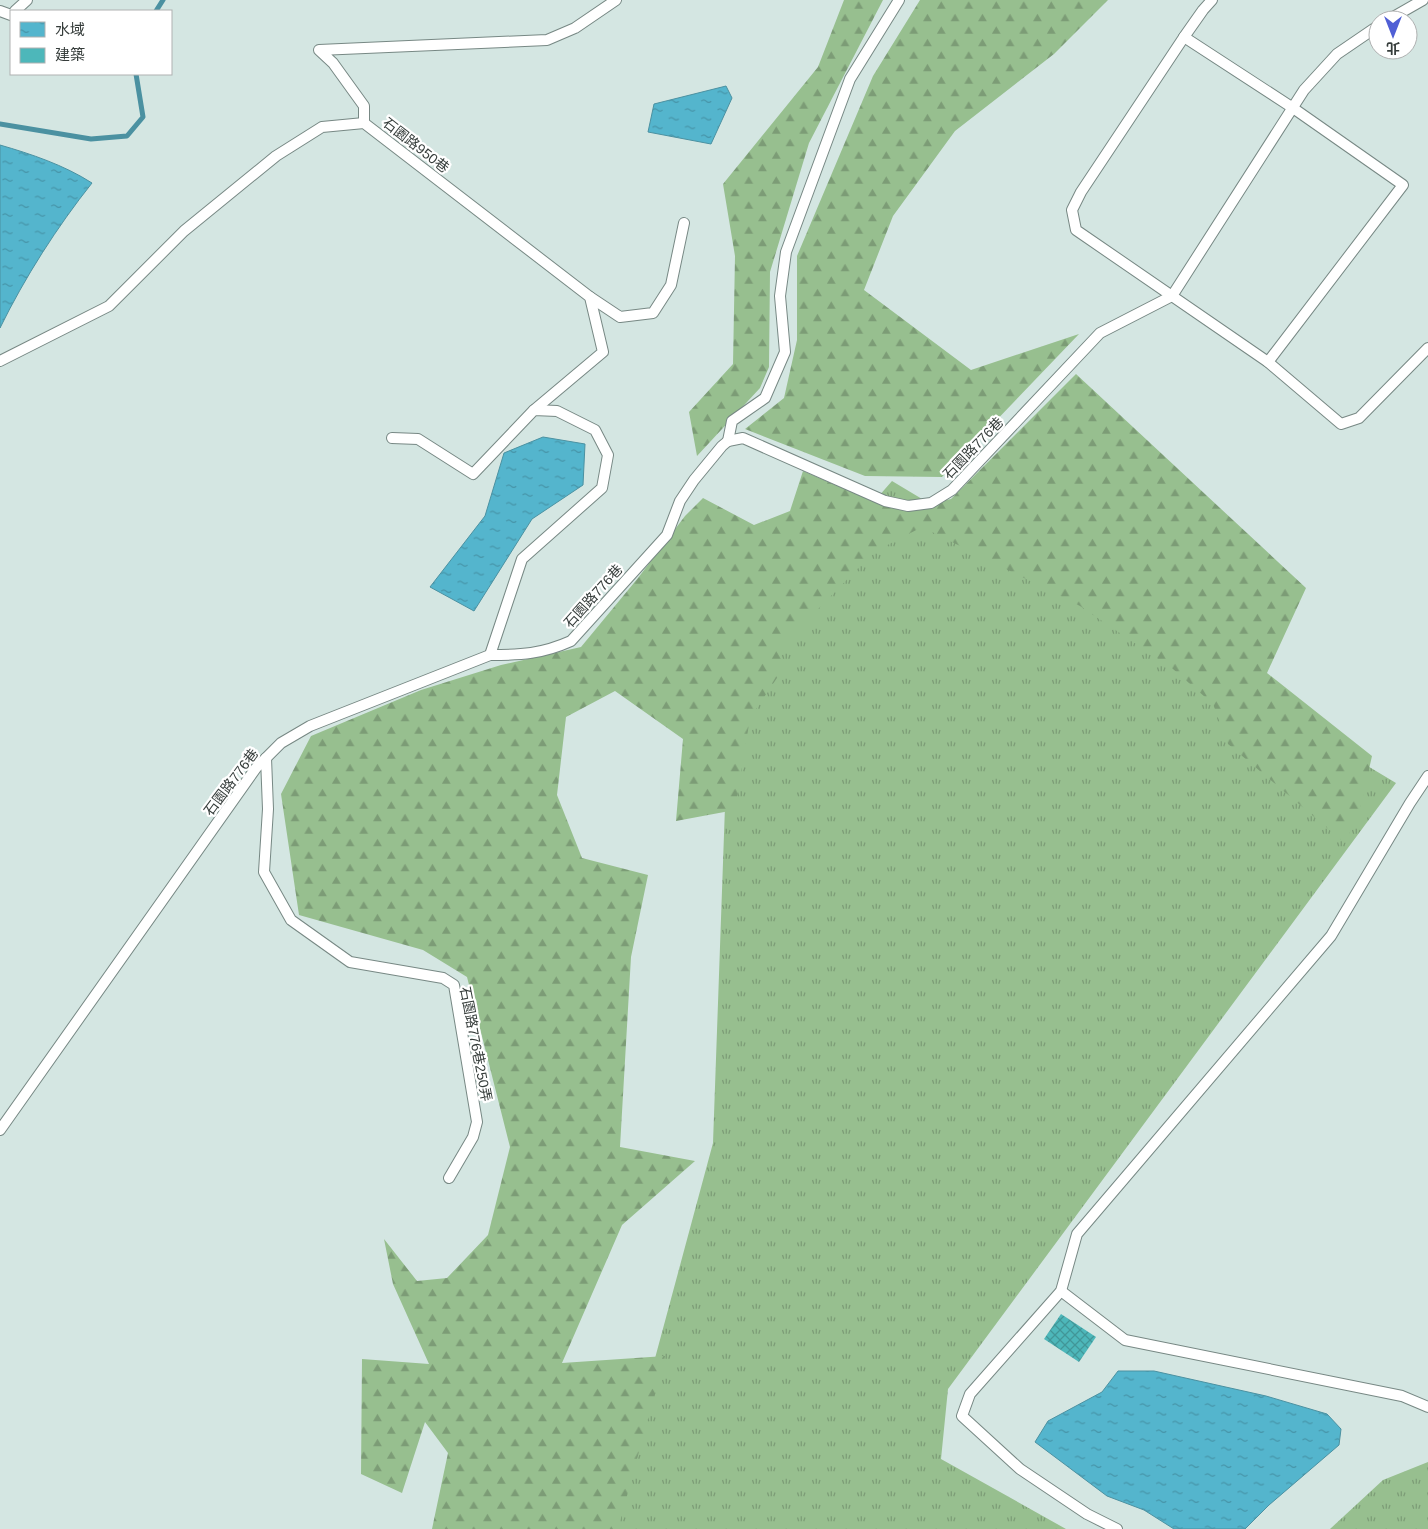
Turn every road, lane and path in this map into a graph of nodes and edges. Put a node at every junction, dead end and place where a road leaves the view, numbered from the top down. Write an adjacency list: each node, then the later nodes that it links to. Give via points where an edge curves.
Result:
1 (27, 0): 6 (lane)
2 (616, 0): 11 (lane, via 575,28 547,40 318,50 333,63 364,106)
3 (899, 0): 20 (lane, via 850,79 786,252 780,296 785,352 764,398 732,420)
4 (1212, 0): 9 (lane)
5 (1424, 0): 7 (lane)
6 (16, 10)
7 (1406, 10)
8 (1368, 33): 10 (lane, via 1337,54 1304,90)
9 (1184, 37): 10 (lane); 13 (lane, via 1072,210 1076,230)
10 (1293, 108): 13 (lane); 17 (lane, via 1403,185)
11 (364, 123): 14 (lane, 石園路950巷); 16 (lane, 石園路950巷, via 322,127 276,156 184,231 108,306)
12 (684, 222): 14 (lane, 石園路950巷, via 671,285 653,313 620,317)
13 (1172, 296): 17 (lane); 20 (lane, 石園路776巷, via 1100,333 966,478 931,503 908,506 885,501 743,438)
14 (590, 297): 18 (lane, via 603,352)
15 (1428, 348): 17 (lane, via 1359,418 1340,424)
16 (0, 361)
17 (1268, 362)
18 (534, 410): 19 (lane, via 473,474 418,439); 21 (lane, via 557,411 595,430 608,455 602,488 522,559)
19 (392, 438)
20 (728, 441): 21 (lane, 石園路776巷, via 680,501 667,535 571,641 552,650)
21 (490, 655): 22 (lane, 石園路776巷, via 310,726 281,743)
22 (266, 758): 24 (lane, 石園路776巷); 25 (lane, 石園路776巷250弄, via 268,809 264,872 290,920 350,962 443,978 454,985 477,1122 473,1137)
23 (1428, 776): 26 (lane, via 1330,936 1077,1234)
24 (0, 1130)
25 (449, 1178)
26 (1061, 1291): 27 (lane, via 1124,1340 1402,1396); 28 (lane, via 970,1394 962,1416 1020,1469 1087,1514)
27 (1428, 1407)
28 (1117, 1529)

